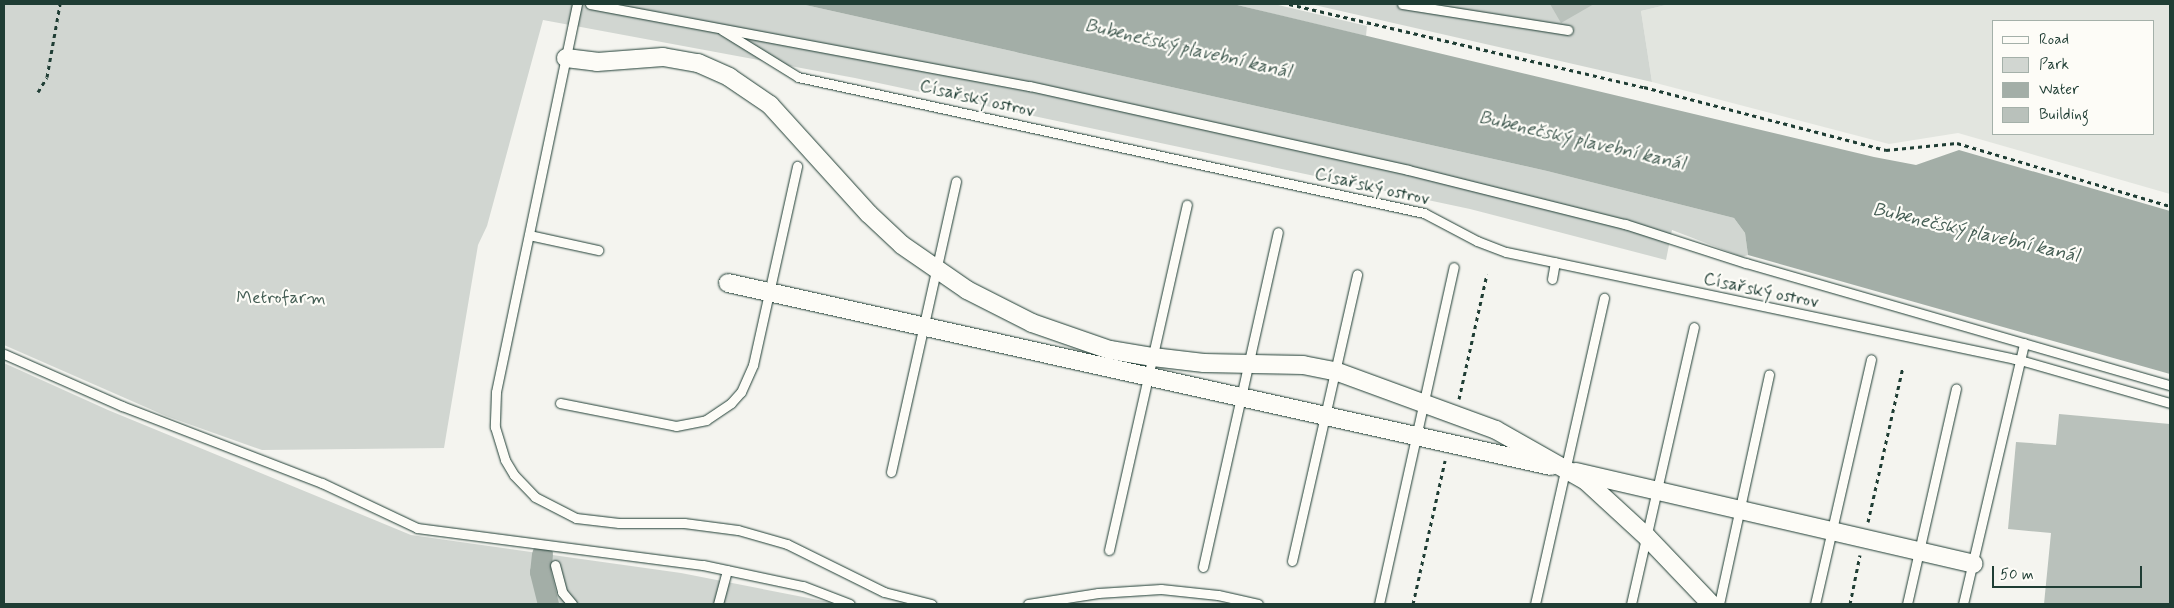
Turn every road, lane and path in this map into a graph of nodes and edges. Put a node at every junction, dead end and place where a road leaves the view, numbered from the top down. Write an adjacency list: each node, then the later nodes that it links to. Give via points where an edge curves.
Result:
1 (60, 4): 9 (path, via 47,77)
2 (577, 4): 8 (lane)
3 (590, 4): 6 (lane, Císařský ostrov)
4 (1289, 4): 13 (path, via 1644,87 1886,150 1957,143)
5 (1402, 4): 7 (lane)
6 (717, 27): 17 (lane, Císařský ostrov, via 798,77 1424,213 1477,241 1506,252); 27 (lane, Císařský ostrov, via 1030,86 1408,170 1625,224 1746,263)
7 (1568, 30)
8 (566, 58): 15 (lane); 19 (street, via 597,62 663,57 698,64 729,77 770,105 869,214)
9 (38, 92)
10 (797, 166): 23 (lane)
11 (956, 181): 19 (lane)
12 (1187, 205): 29 (lane)
13 (2170, 206)
14 (1278, 232): 32 (lane)
15 (529, 235): 16 (lane); 62 (lane, via 494,409 495,427 505,460 534,497 561,513 591,521 711,525 764,536 809,554 884,592)
16 (598, 250)
17 (1555, 262): 21 (lane); 31 (lane, Císařský ostrov)
18 (1454, 267): 41 (lane)
19 (936, 270): 25 (lane); 29 (street, via 999,308 1032,323 1110,350)
20 (1357, 274): 34 (lane)
21 (1552, 279)
22 (728, 283): 23 (street)
23 (769, 292): 25 (street); 40 (lane, via 748,379 731,402 706,420 660,425)
24 (1604, 298): 45 (lane)
25 (923, 327): 36 (street); 46 (lane)
26 (1694, 327): 47 (lane)
27 (2024, 343): 31 (lane); 37 (lane, Císařský ostrov)
28 (4, 354): 58 (lane, via 122,406 322,483 417,528)
29 (1153, 357): 32 (street, via 1204,363); 36 (lane)
30 (1870, 359): 49 (lane)
31 (2020, 360): 42 (lane, Císařský ostrov); 55 (lane)
32 (1249, 363): 34 (street, via 1303,365); 39 (lane)
33 (1903, 367): 51 (path)
34 (1335, 371): 41 (street); 43 (lane)
35 (1769, 374): 48 (lane)
36 (1148, 375): 39 (street); 52 (lane)
37 (2170, 385)
38 (1956, 388): 53 (lane)
39 (1242, 396): 43 (street); 57 (lane)
40 (560, 403)
41 (1424, 403): 44 (lane); 45 (street, via 1496,430)
42 (2170, 403)
43 (1325, 415): 44 (street); 54 (lane)
44 (1416, 435): 45 (street); 65 (lane)
45 (1565, 470): 47 (street); 50 (street, via 1586,482); 66 (lane)
46 (891, 472)
47 (1658, 491): 48 (street); 50 (lane)
48 (1740, 510): 49 (street); 69 (lane)
49 (1831, 531): 51 (street); 70 (lane)
50 (1647, 537): 67 (lane); 68 (street)
51 (1864, 539): 53 (street); 71 (path)
52 (1109, 550)
53 (1919, 551): 55 (street); 72 (lane)
54 (1292, 561)
55 (1973, 564): 73 (lane)
56 (555, 565): 59 (lane, via 562,592)
57 (1203, 566)
58 (727, 570): 60 (lane); 61 (lane, via 803,586)
59 (572, 604)
60 (718, 604)
61 (850, 604)
62 (931, 604)
63 (1028, 604): 64 (lane, via 1098,593 1161,588)
64 (1258, 604)
65 (1379, 604)
66 (1535, 604)
67 (1631, 604)
68 (1710, 604)
69 (1719, 604)
70 (1815, 604)
71 (1850, 604)
72 (1907, 604)
73 (1963, 604)

